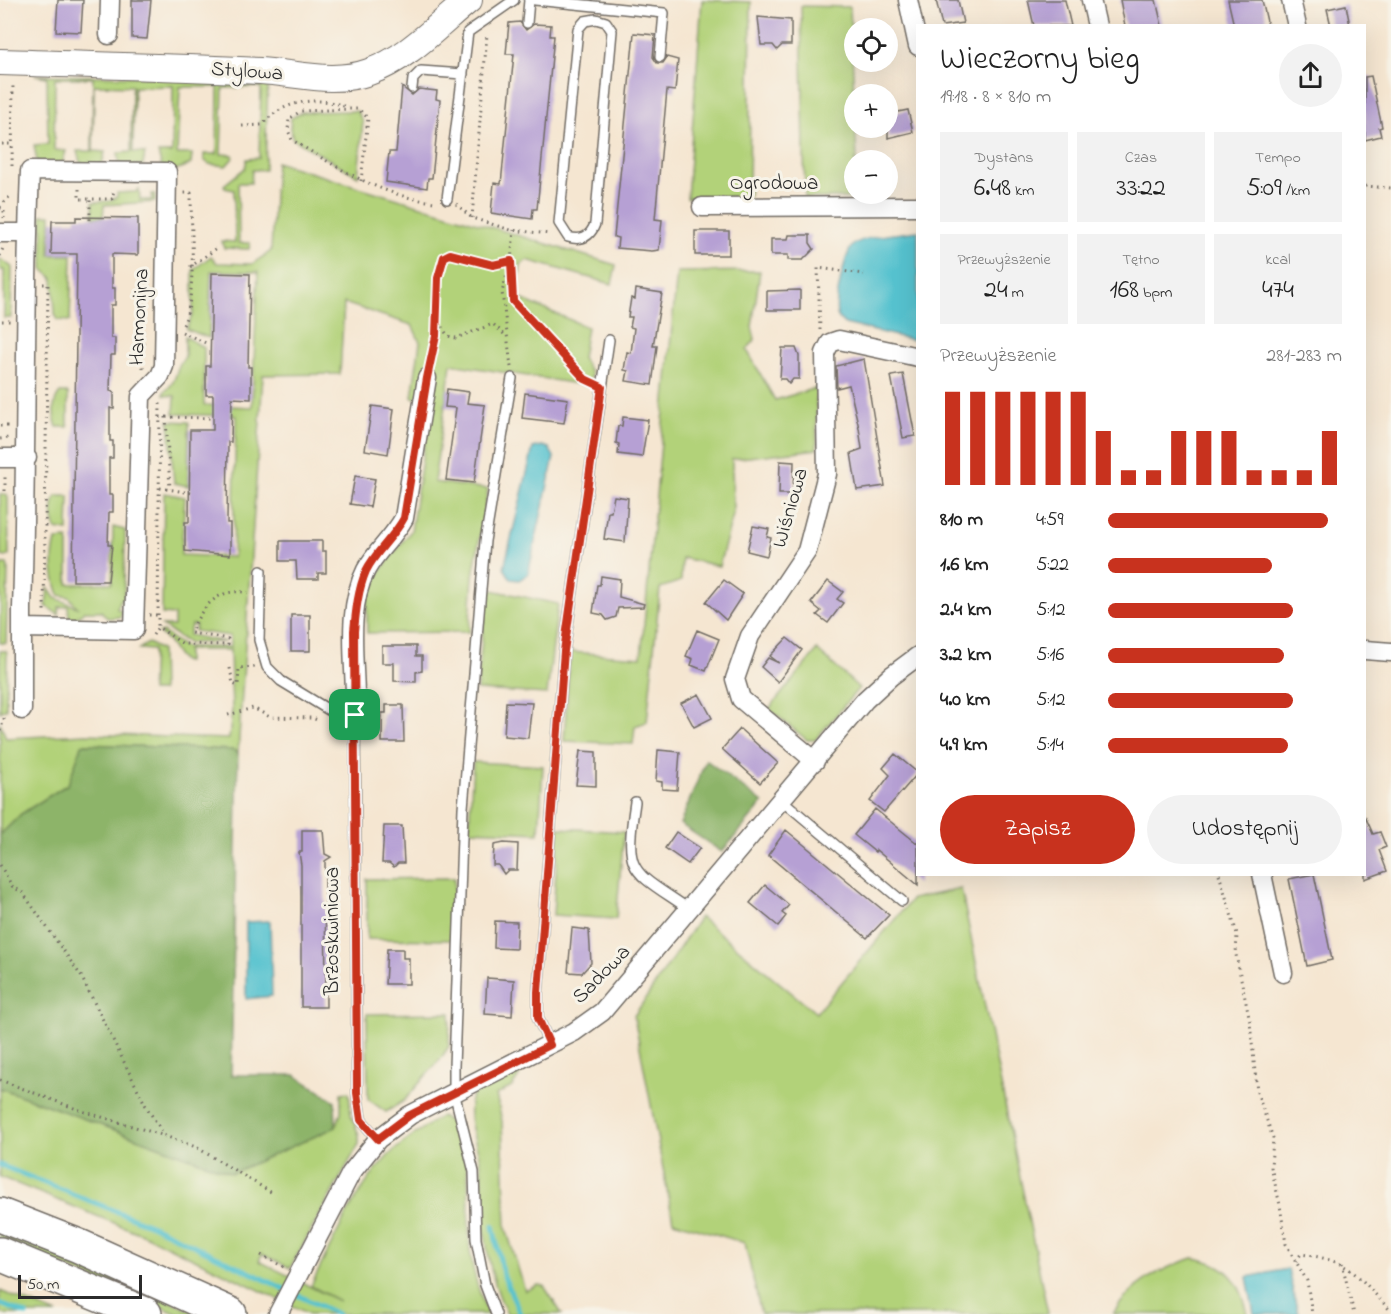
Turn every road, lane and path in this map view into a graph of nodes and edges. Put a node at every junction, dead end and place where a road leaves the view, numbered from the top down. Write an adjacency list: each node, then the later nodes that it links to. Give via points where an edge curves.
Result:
1 (110, 0): 15 (street)
2 (468, 0): 18 (street, Stylowa, via 390,62 346,78 273,72)
3 (514, 0): 19 (lane, via 468,32)
4 (529, 0): 11 (lane)
5 (536, 0): 9 (lane)
6 (908, 0): 16 (street)
7 (1091, 0): 12 (street)
8 (1292, 0): 13 (street)
9 (599, 3): 10 (lane); 17 (lane, via 664,13)
10 (596, 19): 10 (lane, via 585,21 578,29 559,223 562,231 576,240 592,232 595,224 612,31 606,22)
11 (527, 23)
12 (1097, 24)
13 (1298, 24)
14 (487, 30): 42 (path)
15 (109, 35)
16 (916, 37)
17 (660, 57)
18 (3, 71): 24 (path, via 13,79)
19 (463, 74): 20 (lane, via 421,71 413,79); 36 (lane)
20 (412, 88)
21 (349, 109): 22 (path, via 340,104 296,103 278,109 262,125); 26 (path, via 358,109 368,118); 26 (path, via 301,111 289,119 288,130 292,140)
22 (242, 126)
23 (2, 144): 24 (path)
24 (13, 144): 25 (path)
25 (21, 173): 47 (street); 77 (street, Harmonijna, via 167,172 164,366 141,396)
26 (361, 181): 37 (path, via 416,200)
27 (12, 184): 34 (path)
28 (1366, 186): 29 (path)
29 (1391, 188)
30 (69, 189): 35 (path, via 79,189 79,199)
31 (103, 190): 32 (path)
32 (114, 190): 33 (path); 35 (path, via 112,199)
33 (124, 190)
34 (12, 194): 38 (path); 40 (path)
35 (90, 199): 43 (path)
36 (447, 201): 42 (path, via 458,204)
37 (436, 202)
38 (12, 203)
39 (916, 206): 41 (street, Ogrodowa)
40 (0, 207)
41 (702, 207)
42 (472, 218): 45 (path)
43 (90, 220)
44 (553, 228): 45 (path, via 555,235)
45 (514, 230): 49 (path)
46 (0, 233): 47 (street)
47 (28, 233): 71 (street)
48 (218, 248): 51 (path)
49 (511, 261): 54 (path, via 493,265 450,254 444,257); 56 (path, via 502,291); 64 (path, via 513,301 585,379)
50 (151, 263): 61 (path, via 144,272)
51 (190, 267)
52 (864, 274): 58 (path, via 818,268 819,329)
53 (34, 284): 80 (path, via 48,284)
54 (435, 316): 56 (path, via 448,336 456,338 493,324); 62 (path, via 436,336)
55 (182, 332): 59 (path)
56 (507, 337): 63 (path)
57 (609, 340): 64 (lane)
58 (830, 343): 60 (street, via 839,340); 92 (street, Wiśniowa, via 825,353 827,474 807,551 750,636 735,679 741,699)
59 (208, 344)
60 (916, 357)
61 (142, 376)
62 (427, 378): 89 (street, Brzoskwiniowa, via 404,518 367,569 357,597)
63 (512, 378): 103 (lane, via 485,541 464,796)
64 (602, 387): 101 (lane, via 564,651 538,992 538,1018)
65 (160, 417): 66 (path)
66 (166, 417): 67 (path); 73 (path)
67 (213, 418)
68 (0, 426): 69 (path)
69 (12, 426)
70 (0, 458): 71 (street)
71 (27, 458): 79 (street)
72 (160, 489): 73 (path)
73 (170, 489): 74 (path)
74 (192, 493)
75 (261, 571): 76 (lane)
76 (260, 596): 78 (path, via 244,592 212,598 197,615 191,633 228,639 228,645 183,644); 85 (lane, via 259,640)
77 (134, 622): 78 (path, via 158,615); 80 (street)
78 (158, 627): 81 (path)
79 (22, 628): 80 (street); 87 (street)
80 (44, 628)
81 (153, 635)
82 (1366, 650): 83 (street)
83 (1391, 652)
84 (916, 657): 92 (street, Sadowa, via 865,700)
85 (267, 667): 86 (path, via 239,668 238,686 233,684); 89 (lane, via 281,681 337,715)
86 (230, 668)
87 (14, 712): 91 (path)
88 (228, 715): 90 (path, via 253,708 270,717)
89 (355, 715): 105 (lane, Brzoskwiniowa, via 357,1093 361,1120)
90 (323, 722)
91 (0, 731)
92 (815, 761): 93 (street, Sadowa)
93 (782, 800): 98 (lane); 99 (street, Sadowa)
94 (635, 802): 99 (lane, via 629,842 632,866)
95 (0, 865): 104 (path, via 81,976)
96 (1220, 876): 110 (path, via 1237,934 1236,955 1250,1022 1257,1092 1274,1138 1271,1167 1286,1244)
97 (1262, 876): 100 (street)
98 (902, 901)
99 (690, 910): 101 (street, Sadowa, via 602,1012)
100 (1283, 973)
101 (550, 1045): 103 (street, Sadowa)
102 (0, 1080): 104 (path, via 82,1111)
103 (454, 1092): 105 (street, Sadowa, via 410,1115); 117 (lane, via 474,1172 476,1239 484,1285)
104 (165, 1136): 106 (path, via 196,1147)
105 (378, 1139): 112 (street, Sadowa, via 351,1173)
106 (274, 1194)
107 (0, 1215): 115 (highway)
108 (0, 1254): 114 (highway)
109 (261, 1256): 112 (path)
110 (1296, 1261): 111 (path, via 1301,1254); 118 (path, via 1307,1281)
111 (1342, 1263): 113 (path); 119 (path)
112 (291, 1274): 116 (street, Sadowa)
113 (1391, 1311)
114 (146, 1314)
115 (230, 1314)
116 (278, 1314)
117 (496, 1314)
118 (1311, 1314)
119 (1354, 1314)

